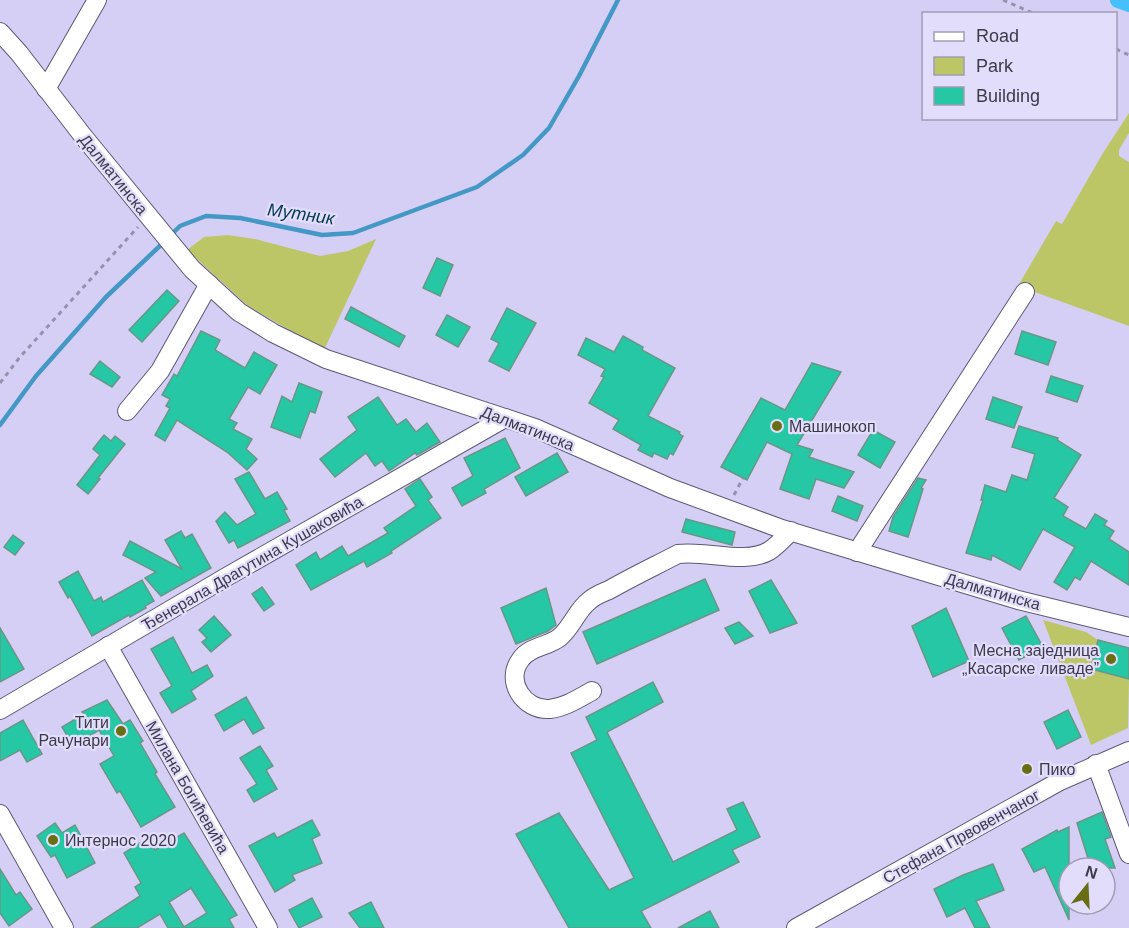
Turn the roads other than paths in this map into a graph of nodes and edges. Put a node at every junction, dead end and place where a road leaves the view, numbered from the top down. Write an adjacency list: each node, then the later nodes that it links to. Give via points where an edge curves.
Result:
1 (97, 0): 3 (street)
2 (0, 32): 3 (street, Далматинска)
3 (46, 89): 4 (street, Далматинска, via 178,252)
4 (209, 284): 6 (street, via 160,371); 7 (street, Далматинска, via 239,312 326,359)
5 (1025, 292): 9 (street)
6 (127, 411)
7 (505, 418): 8 (street, Далматинска, via 670,488); 11 (street, Ђенерала Драгутина Кушаковића)
8 (791, 531): 9 (street, Далматинска); 12 (street, via 768,551 747,557 678,554 588,601 560,637 529,651 516,668 517,691 529,704 540,708 566,705)
9 (857, 552): 10 (street, Далматинска, via 1018,600)
10 (1129, 627)
11 (108, 646): 13 (street, Ђенерала Драгутина Кушаковића); 19 (street, Милана Богићевића)
12 (592, 691)
13 (0, 710)
14 (1129, 751): 15 (street, Стефана Првовенчаног)
15 (1096, 764): 17 (street); 20 (street, Стефана Првовенчаног)
16 (0, 814): 18 (street)
17 (1129, 854)
18 (64, 928)
19 (268, 928)
20 (796, 928)

